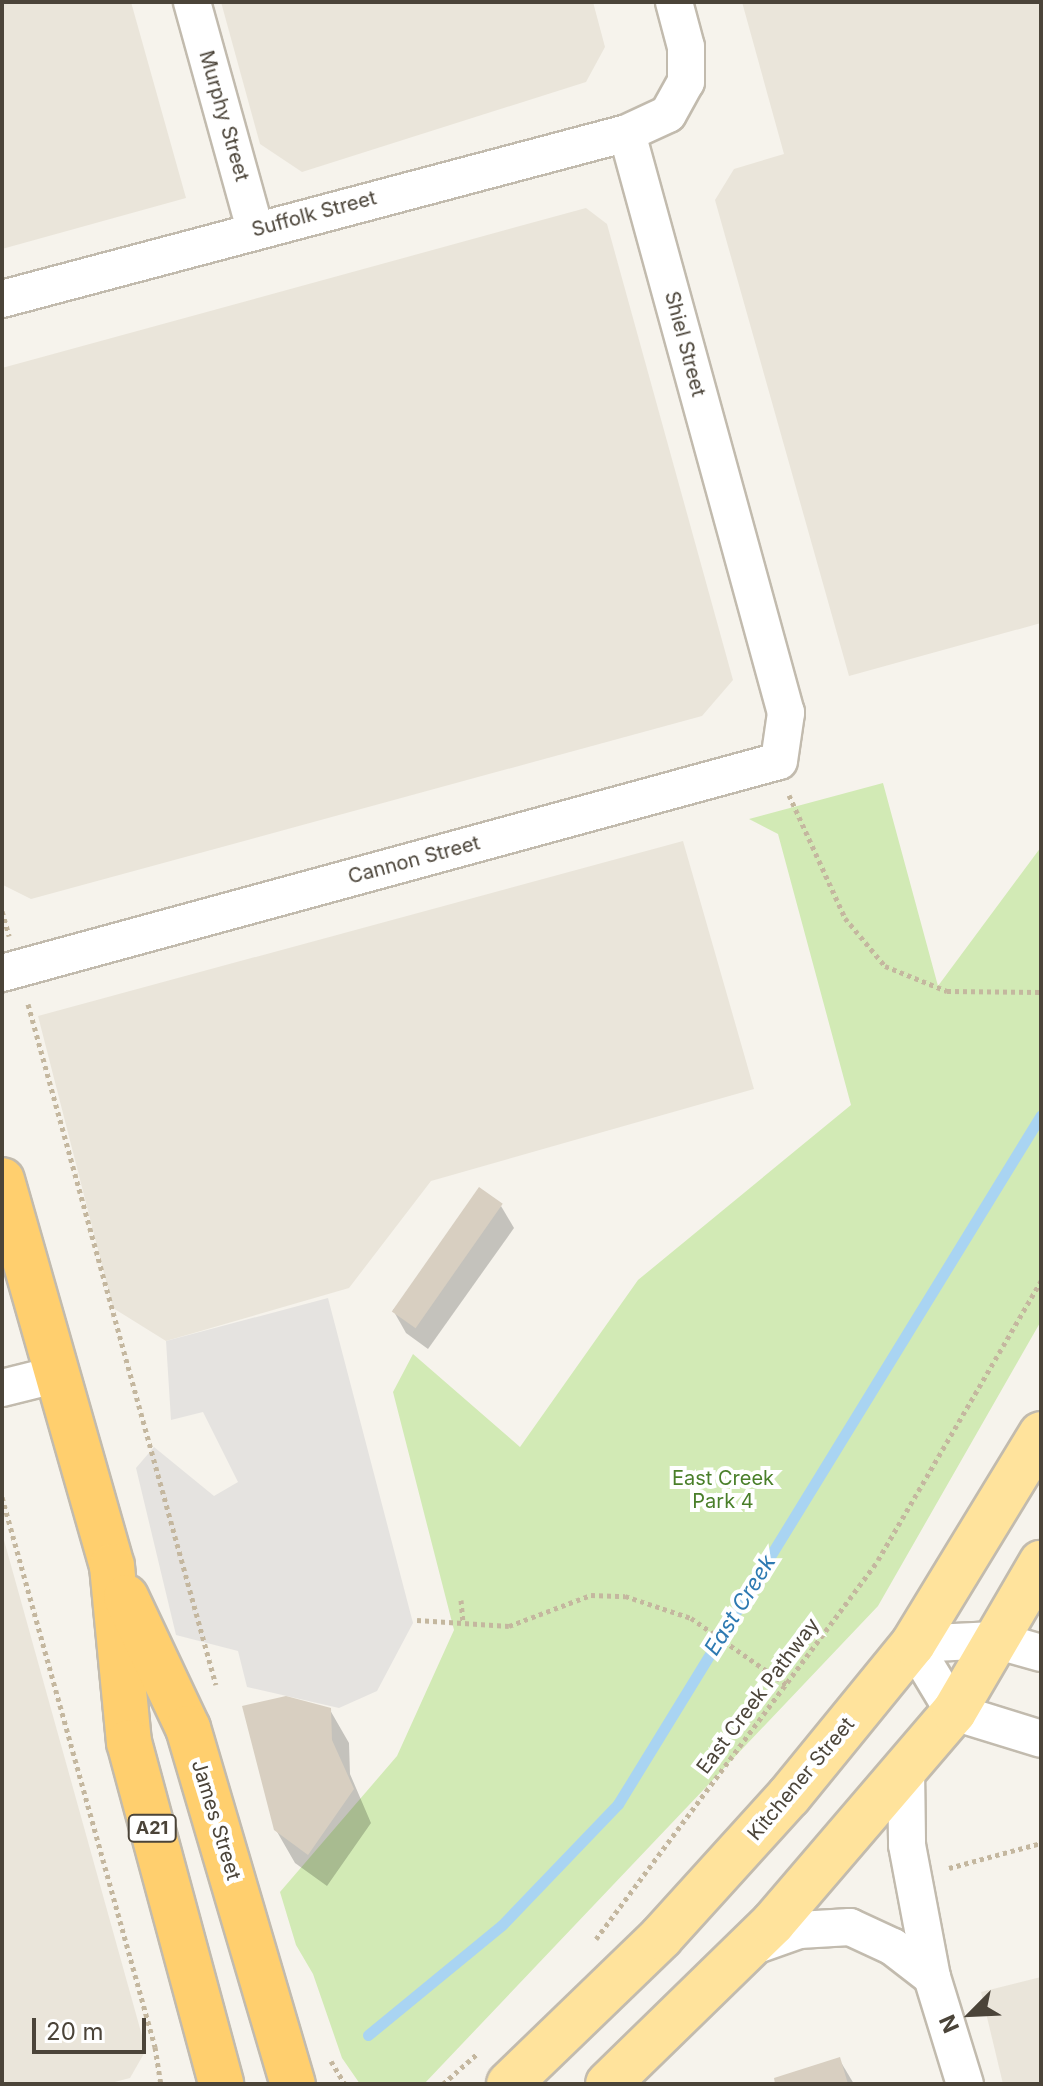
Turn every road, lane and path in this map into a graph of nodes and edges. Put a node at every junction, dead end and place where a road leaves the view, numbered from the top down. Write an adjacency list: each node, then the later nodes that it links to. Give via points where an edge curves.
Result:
1 (192, 2): 4 (street, Murphy Street)
2 (674, 2): 3 (street, via 686,47 686,82 668,114)
3 (627, 133): 4 (street, Suffolk Street); 6 (street, Shiel Street, via 786,713)
4 (255, 229): 5 (street, Suffolk Street)
5 (2, 299)
6 (779, 761): 9 (street, Cannon Street); 10 (path, via 800,827 845,918 885,966 947,991)
7 (2, 911): 8 (path)
8 (9, 937)
9 (14, 985): 13 (path)
10 (1041, 992)
11 (2, 1180): 14 (highway, James Street / A21)
12 (1041, 1281): 26 (path, East Creek Pathway, via 878,1560)
13 (124, 1355)
14 (58, 1374): 15 (street); 19 (highway, James Street / A21)
15 (2, 1388)
16 (1041, 1434): 24 (main road, Kitchener Street)
17 (2, 1497): 36 (path)
18 (1041, 1563): 23 (main road)
19 (112, 1566): 37 (highway, James Street / A21, via 129,1742); 38 (highway, James Street / A21, via 188,1728)
20 (461, 1600): 22 (path)
21 (417, 1620): 22 (path)
22 (463, 1623): 26 (path, via 509,1626 591,1595 625,1596 699,1623)
23 (995, 1640): 24 (street); 25 (street); 27 (main road)
24 (913, 1644): 27 (street); 40 (main road, Kitchener Street, via 789,1796 661,1937)
25 (1041, 1653)
26 (787, 1685): 33 (path, East Creek Pathway)
27 (954, 1712): 28 (street); 29 (main road)
28 (1041, 1739)
29 (906, 1769): 31 (street); 32 (main road)
30 (1041, 1843): 31 (path)
31 (914, 1878): 34 (street)
32 (747, 1948): 34 (street, via 799,1930 850,1927 893,1947); 41 (main road)
33 (586, 1953)
34 (932, 1977): 42 (street)
35 (489, 2043): 39 (path)
36 (161, 2084)
37 (221, 2084)
38 (293, 2084)
39 (443, 2084)
40 (509, 2084)
41 (608, 2084)
42 (965, 2084)

